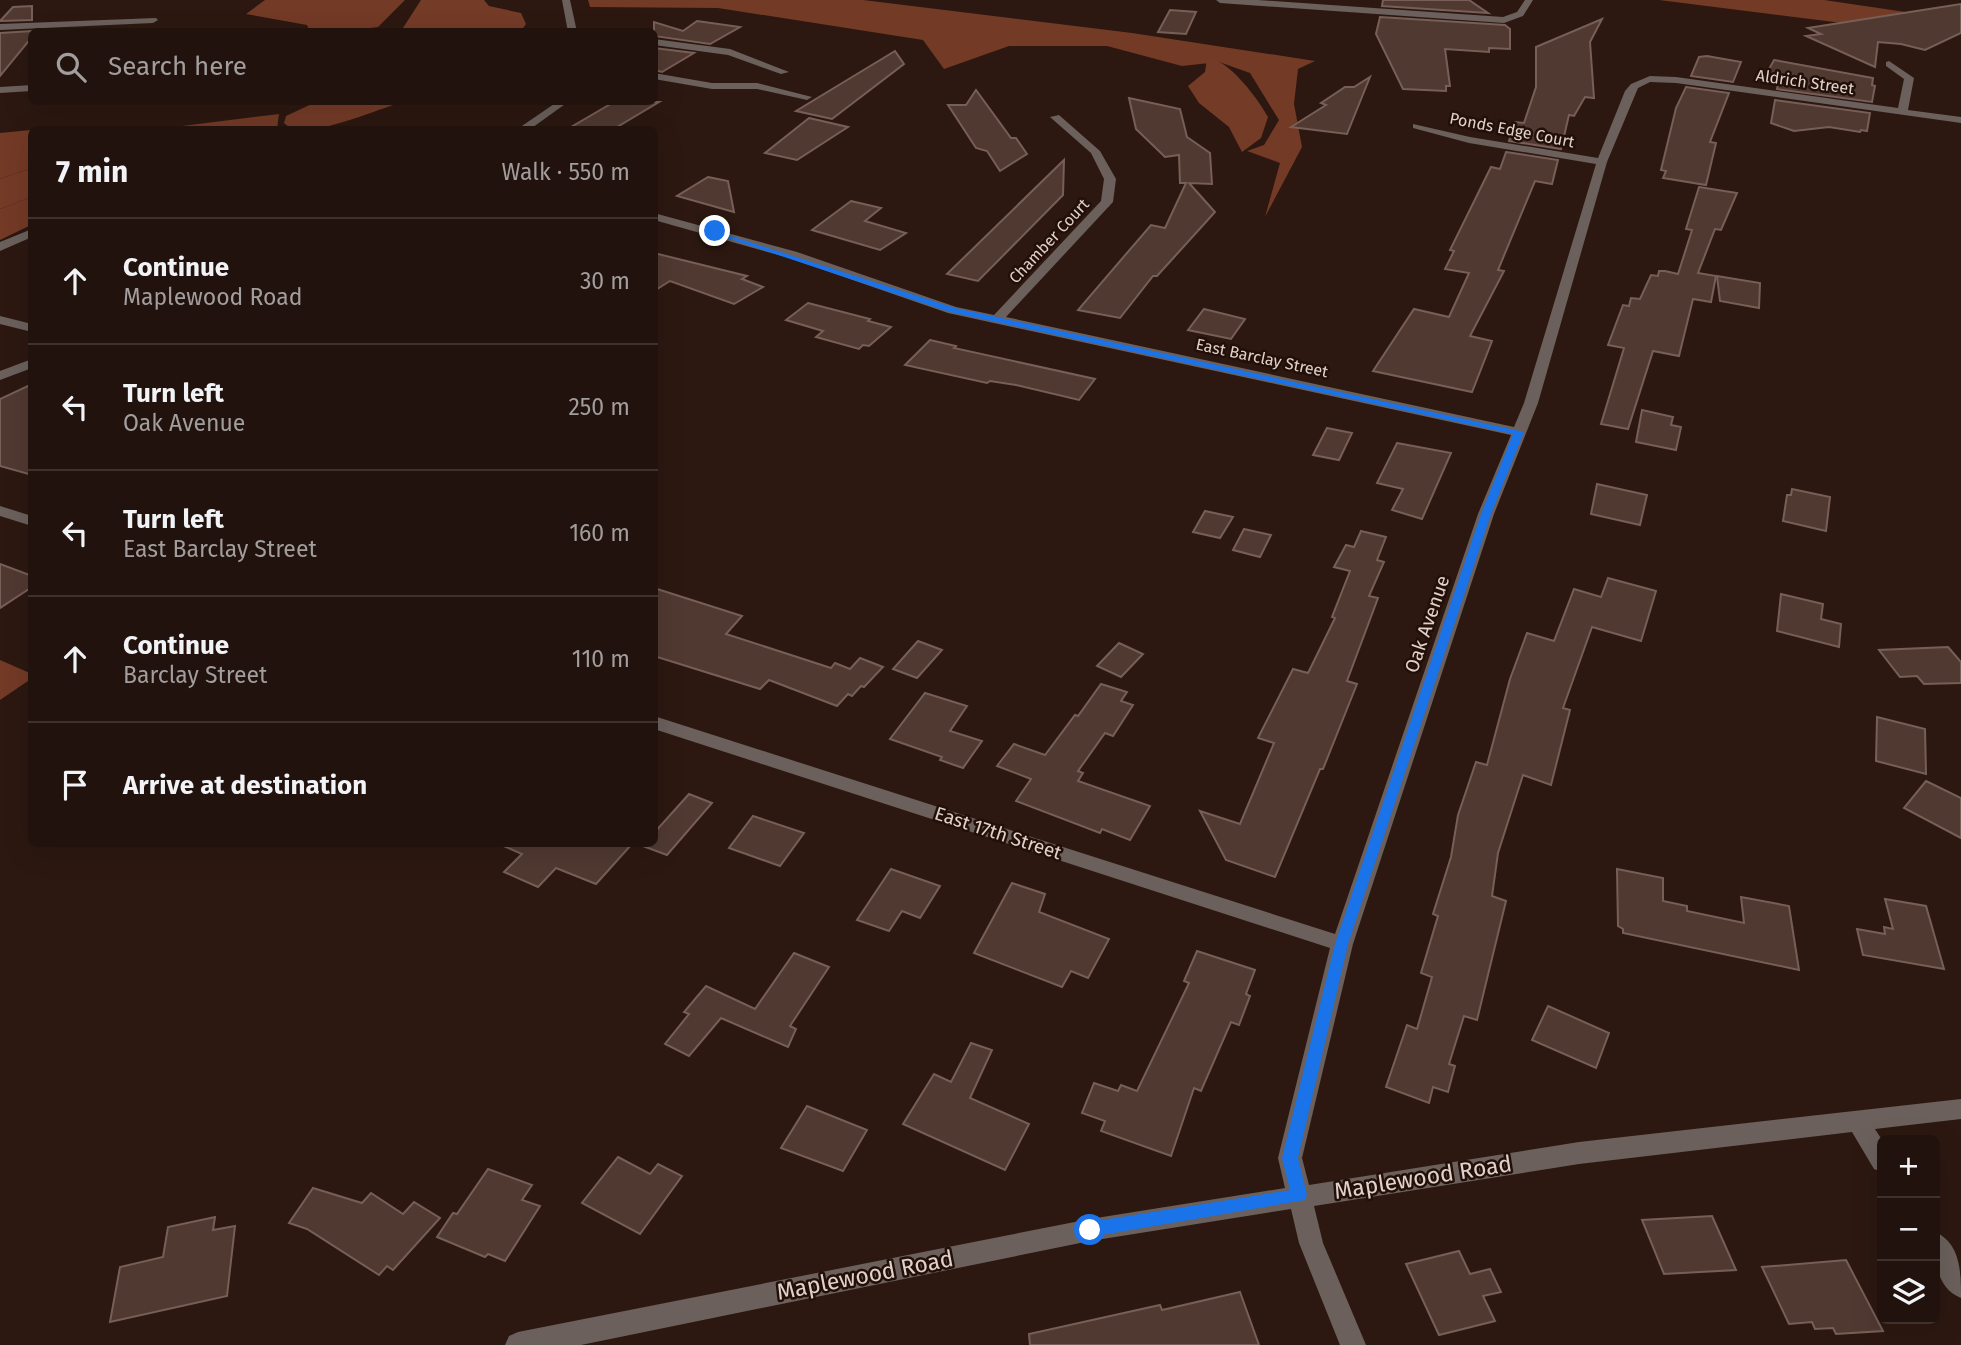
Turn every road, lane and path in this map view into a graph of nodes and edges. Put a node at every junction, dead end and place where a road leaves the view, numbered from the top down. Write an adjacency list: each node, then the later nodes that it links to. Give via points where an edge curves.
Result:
1 (566, 0): 6 (street)
2 (1220, 0): 3 (street, via 1504,20 1520,14)
3 (1528, 0)
4 (153, 20): 5 (street)
5 (0, 27)
6 (572, 28)
7 (658, 43): 9 (street, via 730,52)
8 (1889, 64): 18 (street, via 1909,78)
9 (784, 72)
10 (658, 77): 13 (street)
11 (1644, 80): 18 (street, Aldrich Street, via 1676,80); 23 (street, Oak Avenue, via 1630,91)
12 (658, 83): 13 (street)
13 (692, 83): 16 (street, via 757,86)
14 (28, 88): 15 (street)
15 (0, 90)
16 (807, 97)
17 (558, 105): 21 (street)
18 (1903, 111): 20 (street, Aldrich Street)
19 (1055, 117): 27 (street, Chamber Court, via 1095,150 1110,179 1107,201)
20 (1961, 120)
21 (527, 126)
22 (1417, 126): 23 (street, Ponds Edge Court, via 1469,140)
23 (1602, 162): 32 (street, Oak Avenue)
24 (658, 217): 27 (street, East Barclay Street, via 793,255 953,310)
25 (28, 234): 26 (street)
26 (0, 247)
27 (997, 319): 32 (street, East Barclay Street)
28 (0, 320): 29 (street)
29 (28, 327)
30 (28, 365): 31 (street)
31 (0, 376)
32 (1519, 432): 36 (street, Oak Avenue, via 1486,514)
33 (0, 511): 34 (street)
34 (28, 520)
35 (658, 723): 36 (street, East 17th Street)
36 (1342, 944): 40 (street, Oak Avenue, via 1290,1158)
37 (1961, 1109): 38 (street, Maplewood Road)
38 (1857, 1120): 39 (street); 40 (street, Maplewood Road, via 1579,1153)
39 (1877, 1153)
40 (1300, 1195): 43 (street, Maplewood Road, via 1090,1230); 44 (street, Oak Avenue, via 1311,1243)
41 (1940, 1252): 42 (street)
42 (1961, 1286)
43 (518, 1345)
44 (1353, 1345)

